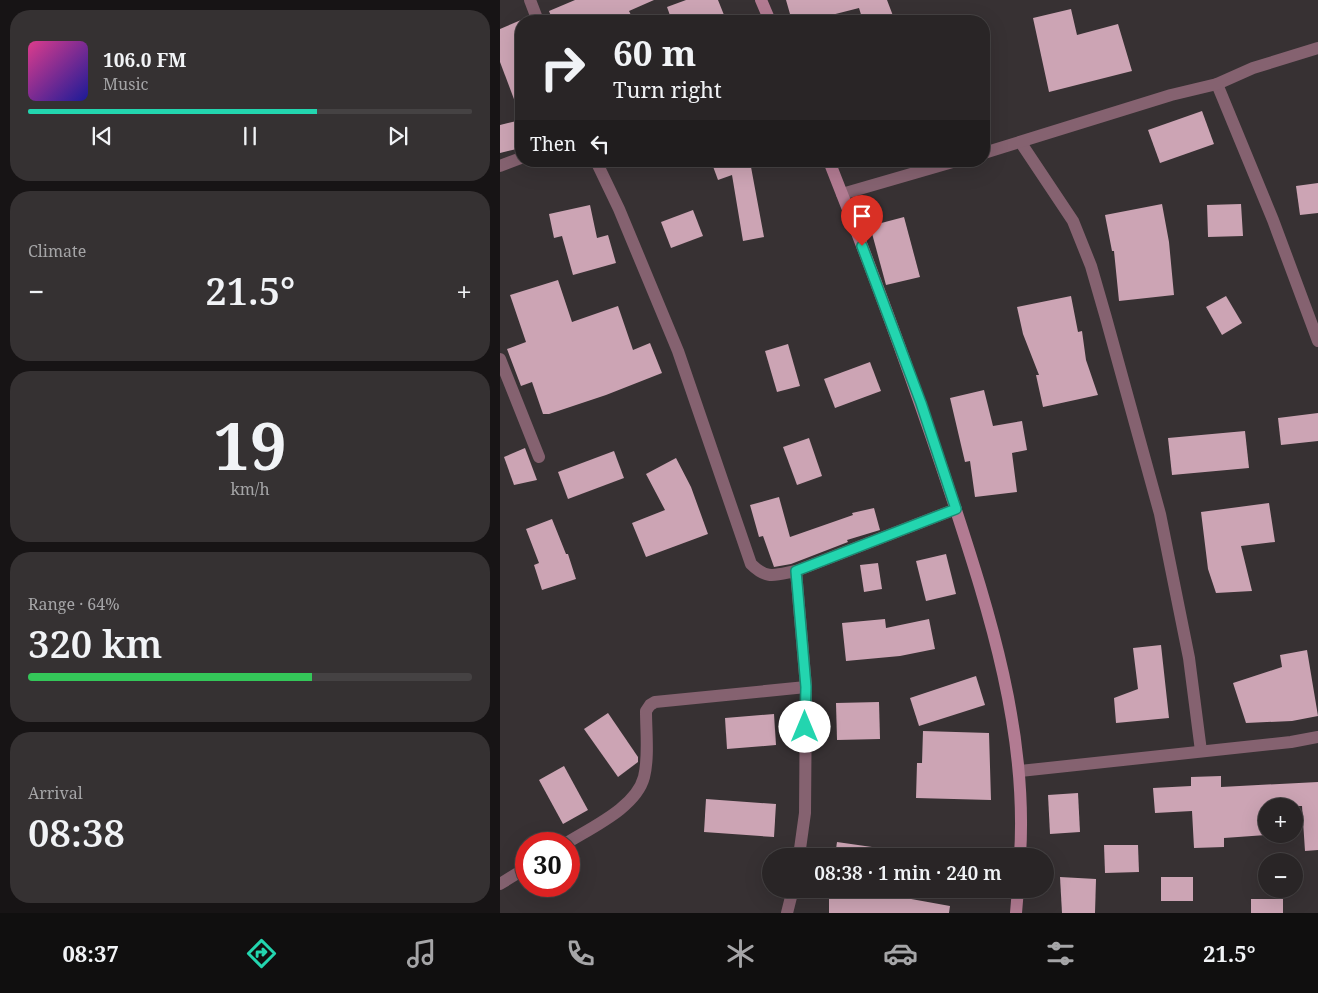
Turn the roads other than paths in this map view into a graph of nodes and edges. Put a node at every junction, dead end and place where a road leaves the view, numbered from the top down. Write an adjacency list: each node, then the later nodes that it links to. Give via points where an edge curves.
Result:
1 (530, 0): 3 (street)
2 (761, 0): 4 (street)
3 (536, 15)
4 (767, 15)
5 (1318, 48): 6 (street, via 1253,68)
6 (1218, 84): 7 (street, via 1170,95); 15 (street)
7 (1021, 143): 8 (street); 22 (street, via 1073,222 1106,318 1160,514 1189,658)
8 (990, 151)
9 (515, 160): 10 (street)
10 (500, 166)
11 (599, 167): 19 (street, via 678,351 750,564 760,573 770,576)
12 (831, 167): 14 (street)
13 (935, 167): 14 (street)
14 (842, 194): 18 (street, via 921,403)
15 (1318, 341)
16 (500, 359): 17 (street)
17 (539, 457)
18 (956, 509): 19 (street); 23 (street, via 992,626)
19 (796, 571): 20 (street)
20 (806, 687): 24 (street, via 650,705 646,711 644,777 639,790 623,808); 25 (street, via 805,813)
21 (1318, 737): 22 (street)
22 (1201, 751): 23 (street)
23 (1020, 771): 26 (street)
24 (580, 835)
25 (800, 848)
26 (1020, 848)
27 (515, 875): 28 (street)
28 (500, 884)
29 (790, 898): 31 (street)
30 (1017, 898): 32 (street)
31 (787, 913)
32 (1016, 913)

